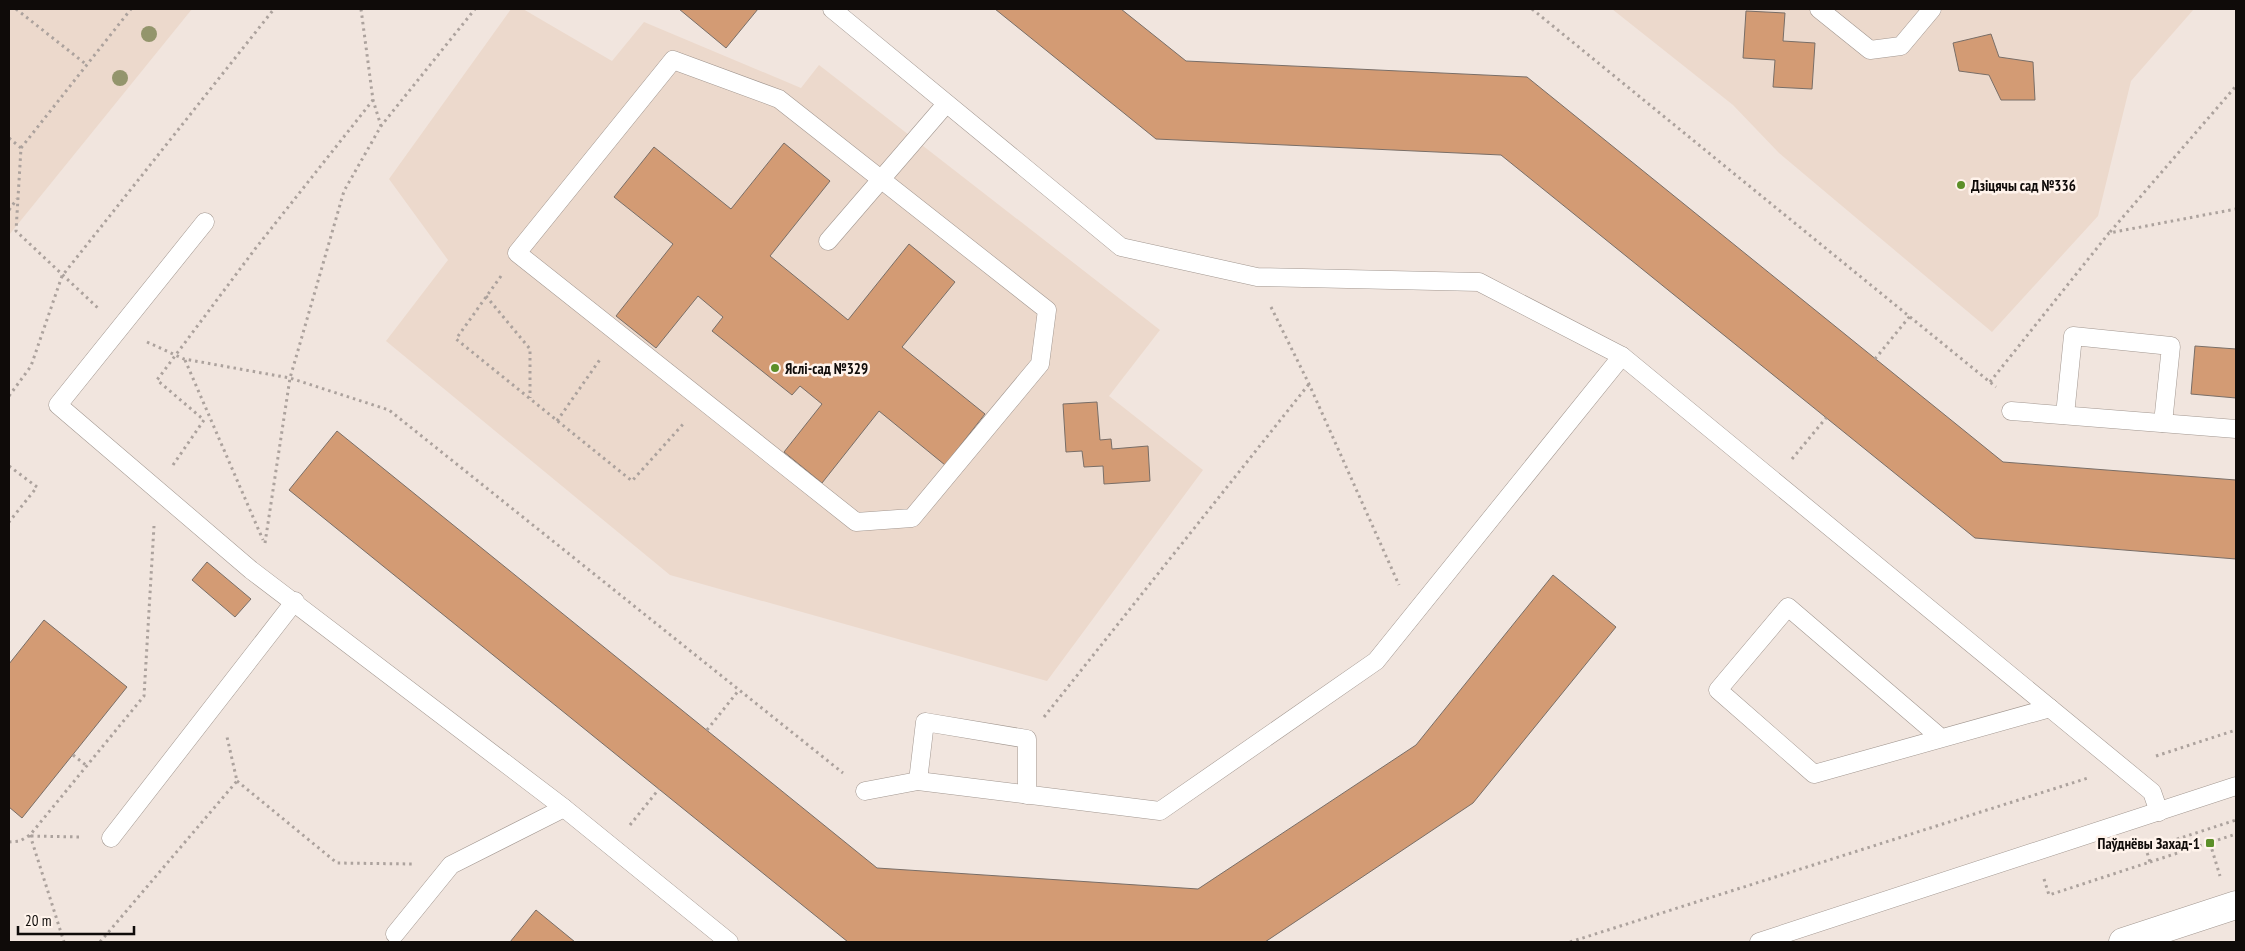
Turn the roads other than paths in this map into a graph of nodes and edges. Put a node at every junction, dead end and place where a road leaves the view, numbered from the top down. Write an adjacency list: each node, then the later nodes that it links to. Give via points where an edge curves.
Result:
1 (832, 9): 4 (lane)
2 (1819, 9): 3 (lane, via 1870,50 1901,46)
3 (1932, 9)
4 (946, 104): 5 (lane); 8 (lane, via 1121,248 1257,277 1480,282)
5 (880, 179): 5 (lane, via 779,100 673,60 517,253 856,522 912,518 1040,364 1047,310); 7 (lane)
6 (205, 222): 13 (lane, via 58,405 252,570)
7 (828, 241)
8 (1622, 356): 14 (lane); 19 (lane, via 1376,661 1160,811)
9 (2019, 412): 10 (lane)
10 (2065, 416): 11 (lane); 11 (lane, via 2073,336 2171,346)
11 (2163, 423): 12 (lane)
12 (2236, 430)
13 (295, 602): 20 (lane); 22 (lane)
14 (2050, 708): 15 (lane); 21 (lane, via 2152,792)
15 (1941, 738): 15 (lane, via 1814,774 1718,690 1788,607)
16 (918, 781): 18 (lane); 19 (lane); 19 (lane, via 925,722 1027,739)
17 (2236, 786): 21 (lane)
18 (865, 791)
19 (1027, 794)
20 (564, 808): 24 (lane, via 451,865); 25 (lane)
21 (2159, 812): 26 (lane)
22 (110, 838)
23 (2236, 905): 27 (main road)
24 (395, 934)
25 (729, 942)
26 (1759, 942)
27 (2123, 942)

